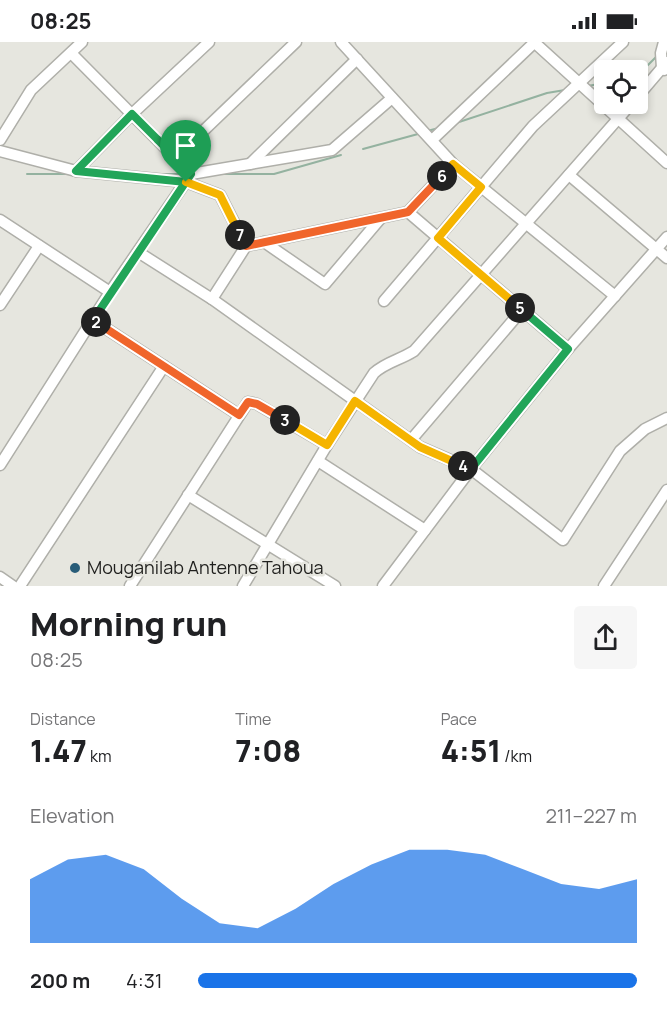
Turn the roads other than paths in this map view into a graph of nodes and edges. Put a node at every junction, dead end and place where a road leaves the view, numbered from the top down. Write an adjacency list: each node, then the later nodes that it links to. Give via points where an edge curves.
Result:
1 (82, 42): 10 (street)
2 (209, 42): 16 (street)
3 (296, 42): 22 (street)
4 (341, 42): 9 (street)
5 (358, 42): 9 (street)
6 (535, 42): 13 (street); 19 (street)
7 (623, 42): 13 (street)
8 (664, 42): 12 (street, via 661,53)
9 (349, 51): 11 (street)
10 (71, 52): 16 (street); 20 (street, via 31,90)
11 (357, 59): 15 (street); 24 (street)
12 (665, 68): 14 (street)
13 (579, 83): 18 (street); 29 (street, via 533,126)
14 (648, 86)
15 (392, 98): 19 (street); 24 (street, via 332,150)
16 (132, 114): 22 (street); 26 (street)
17 (622, 114): 18 (street)
18 (618, 118): 23 (street); 27 (street)
19 (432, 140): 25 (street)
20 (0, 141)
21 (0, 151): 26 (street)
22 (175, 158): 28 (street)
23 (667, 163)
24 (250, 164): 28 (street)
25 (453, 164): 29 (street); 30 (street)
26 (76, 171): 28 (street)
27 (569, 175): 33 (street); 39 (street)
28 (188, 178): 38 (street, via 220,195); 40 (street)
29 (481, 187): 33 (street); 35 (street)
30 (408, 212): 31 (street); 35 (street)
31 (380, 219): 36 (street); 36 (street, via 325,284)
32 (0, 220): 37 (street)
33 (526, 224): 42 (street); 44 (street)
34 (667, 237): 39 (street)
35 (438, 238): 42 (street); 46 (street)
36 (264, 242): 38 (street)
37 (39, 246): 43 (street); 47 (street)
38 (246, 246): 45 (street)
39 (657, 249): 41 (street); 44 (street)
40 (138, 252): 43 (street); 45 (street)
41 (667, 258)
42 (482, 275): 48 (street); 52 (street, via 414,351 384,364)
43 (110, 292): 49 (street)
44 (615, 296): 50 (street)
45 (212, 299): 52 (street)
46 (384, 301)
47 (0, 305)
48 (522, 310): 50 (street); 55 (street)
49 (93, 320): 51 (street); 58 (street)
50 (568, 349): 59 (street)
51 (165, 366): 53 (street); 66 (street)
52 (355, 401): 55 (street); 56 (street)
53 (239, 415): 56 (street, via 248,402 257,404); 61 (street)
54 (667, 418): 59 (street, via 645,429 620,452 563,540)
55 (411, 440): 59 (street)
56 (327, 445): 57 (street)
57 (318, 461): 62 (street); 63 (street)
58 (0, 465)
59 (471, 469): 62 (street)
60 (667, 490): 71 (street)
61 (188, 495): 63 (street); 67 (street)
62 (425, 530): 70 (street)
63 (268, 544): 68 (street); 69 (street)
64 (0, 577): 65 (street)
65 (13, 586)
66 (20, 586)
67 (130, 586)
68 (243, 586)
69 (335, 586)
70 (383, 586)
71 (604, 586)

